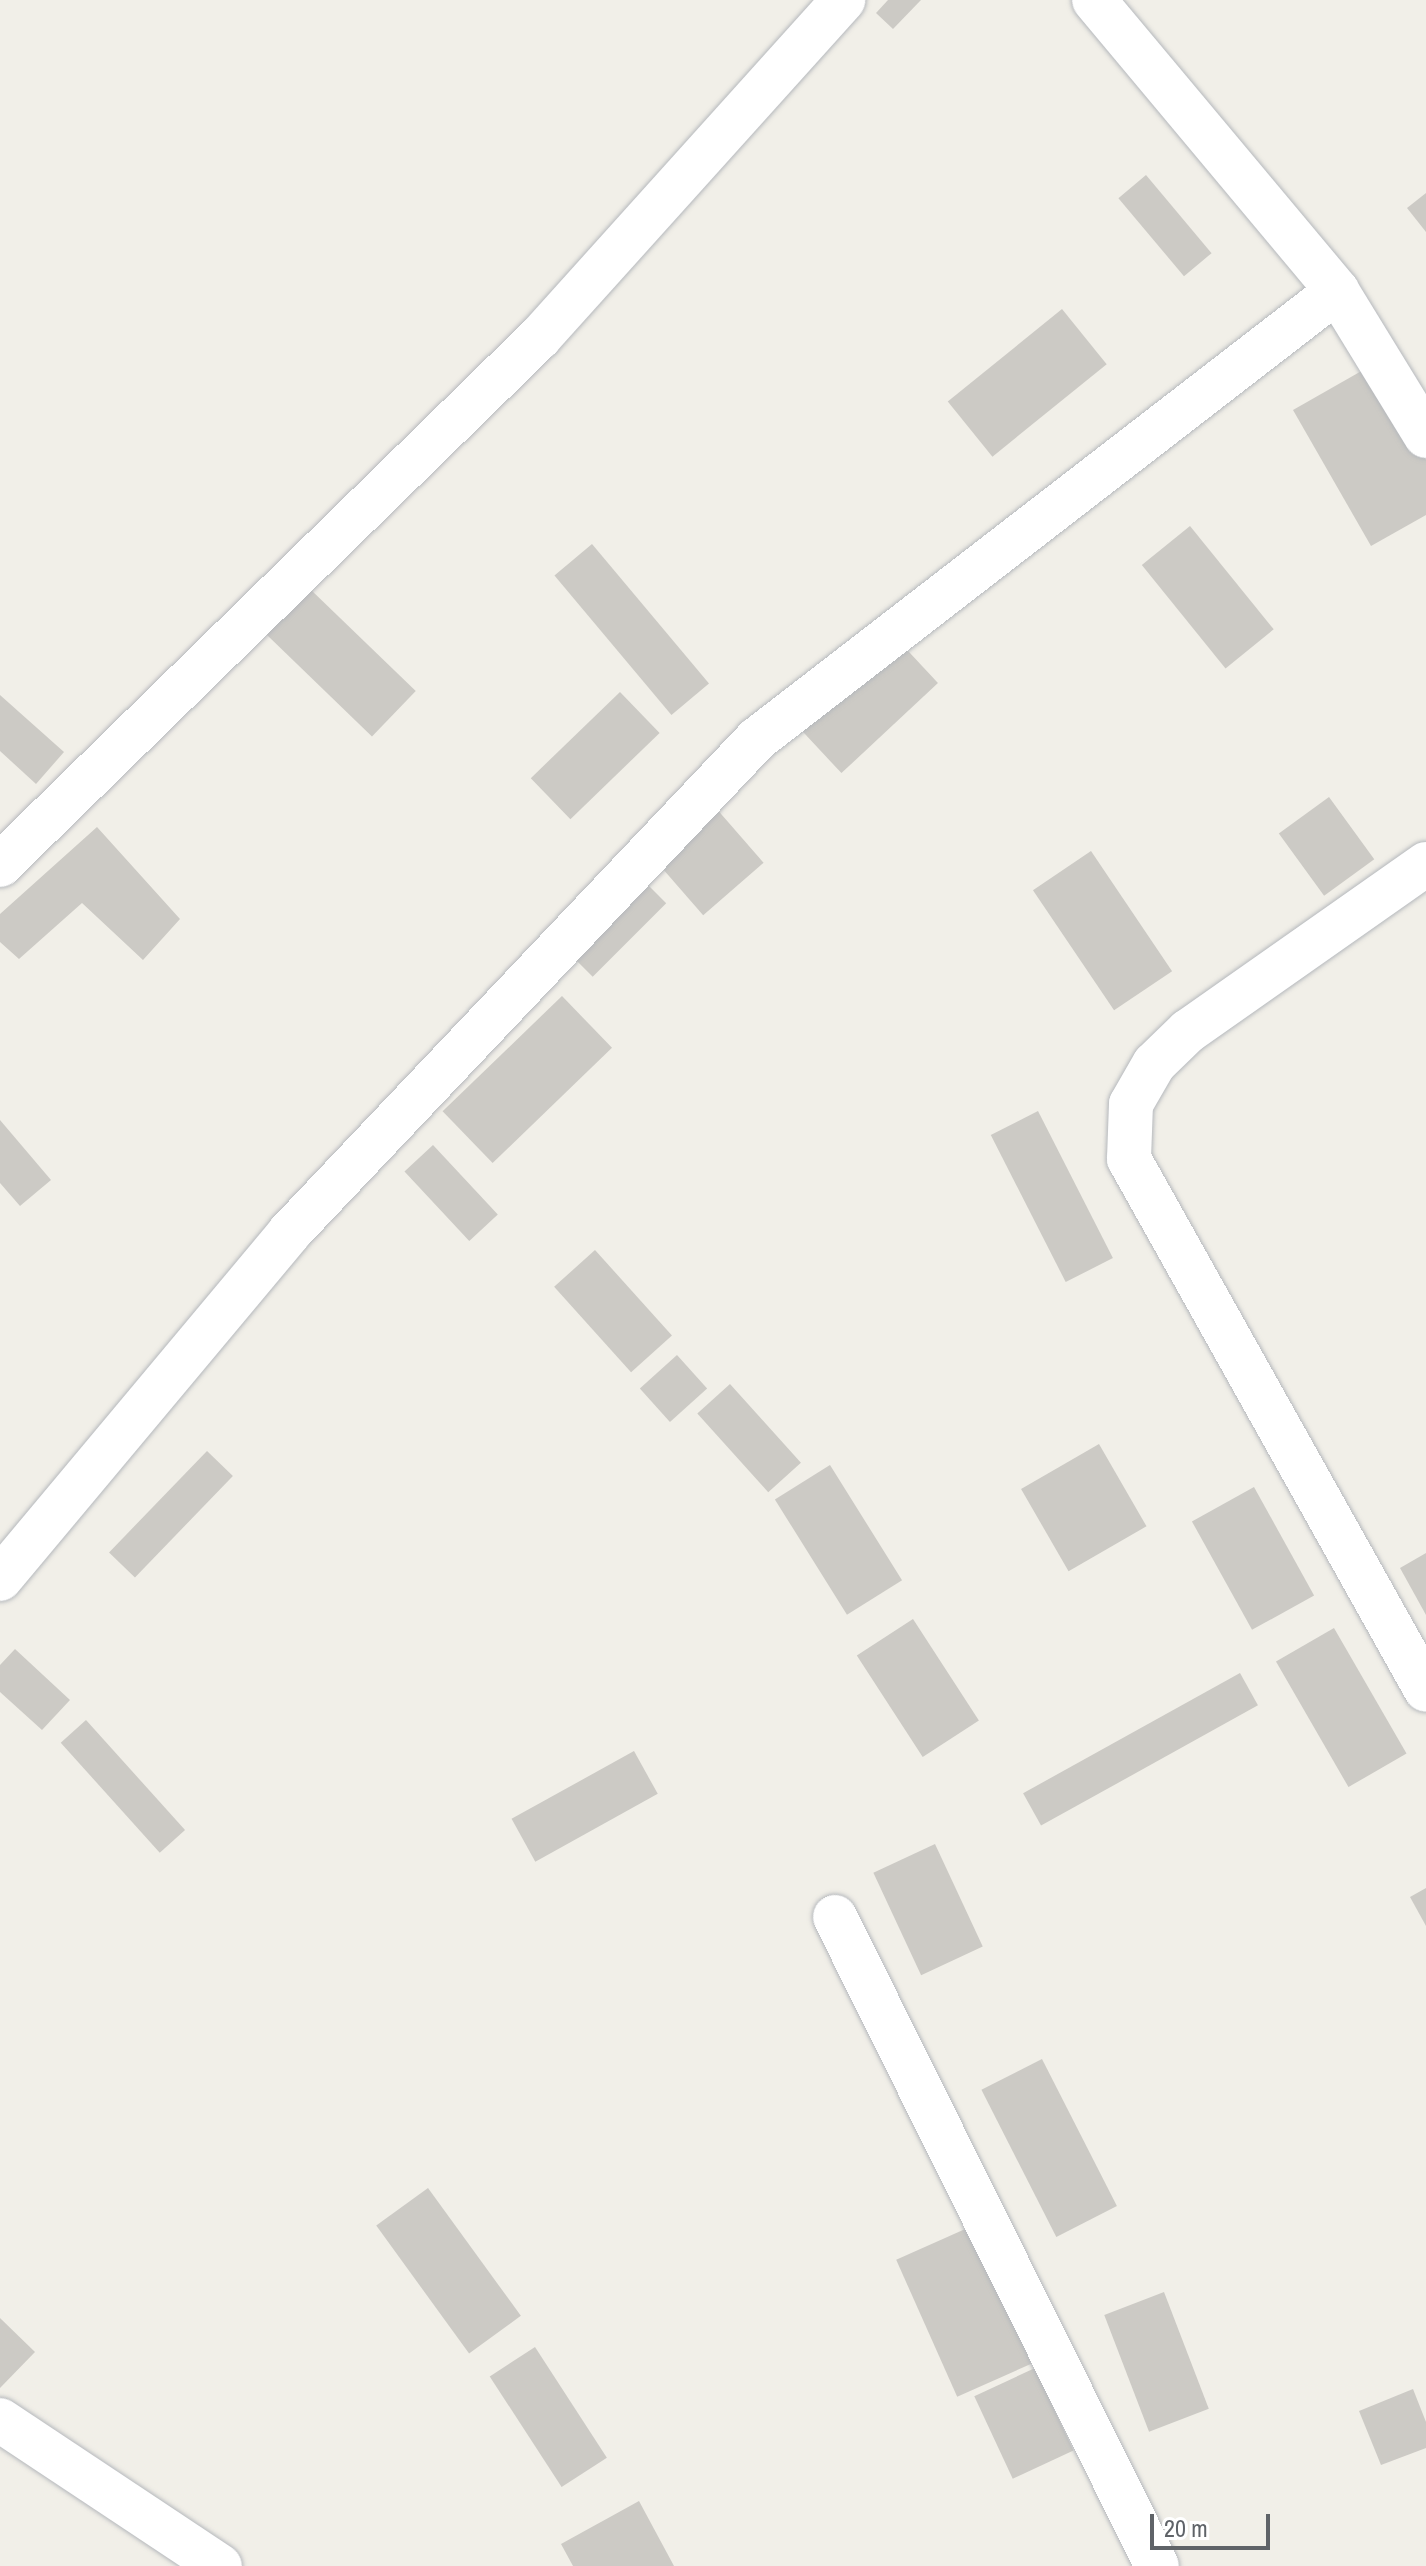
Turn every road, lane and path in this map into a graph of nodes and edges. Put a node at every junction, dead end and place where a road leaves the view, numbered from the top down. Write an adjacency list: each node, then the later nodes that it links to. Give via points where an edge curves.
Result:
1 (843, 0): 6 (street, via 539,338)
2 (1094, 0): 3 (street)
3 (1337, 291): 4 (street); 7 (street, via 757,739 289,1233)
4 (1426, 436)
5 (1426, 864): 8 (street, via 1188,1031 1154,1064 1131,1104 1129,1159)
6 (0, 865)
7 (0, 1579)
8 (1426, 1690)
9 (835, 1917): 12 (street)
10 (0, 2420): 11 (street)
11 (220, 2566)
12 (1157, 2566)

